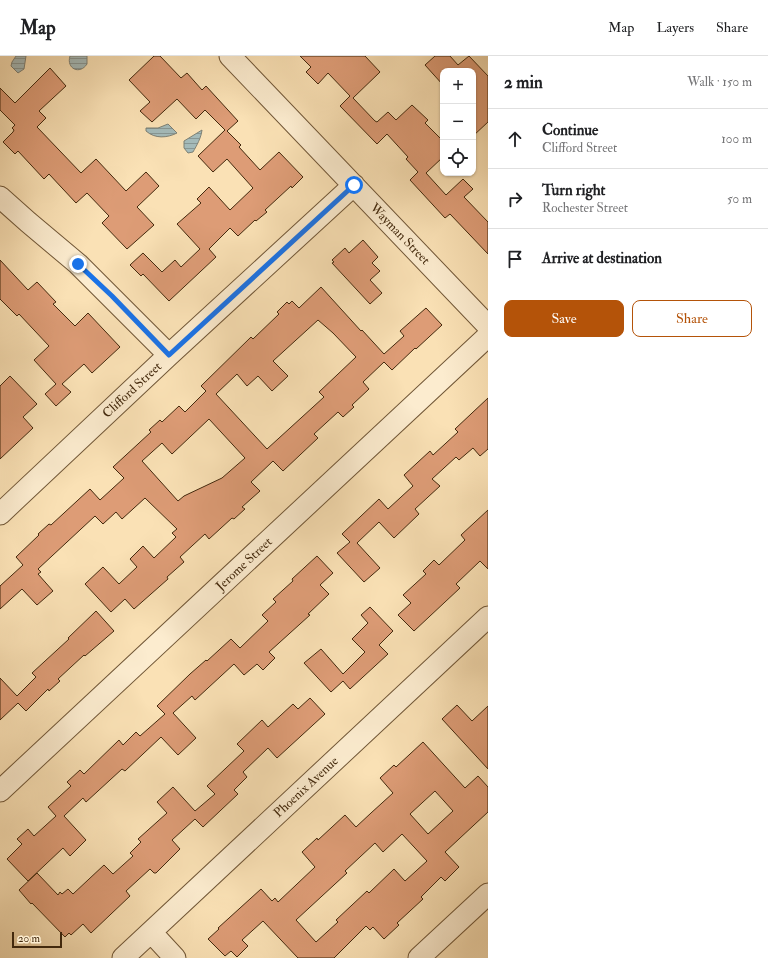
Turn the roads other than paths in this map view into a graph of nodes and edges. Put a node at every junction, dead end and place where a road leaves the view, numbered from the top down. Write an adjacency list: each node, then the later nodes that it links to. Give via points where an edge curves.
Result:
1 (230, 56): 2 (street, Wayman Street)
2 (354, 185): 4 (street, Wayman Street); 6 (street, Clifford Street)
3 (2, 204): 6 (street, via 78,264)
4 (488, 326)
5 (488, 336): 9 (street, Jerome Street)
6 (169, 355): 7 (street, Clifford Street)
7 (0, 514)
8 (488, 617): 11 (street, Phoenix Avenue)
9 (0, 791)
10 (488, 894): 14 (street)
11 (151, 932): 12 (street, Phoenix Avenue); 13 (street)
12 (124, 958)
13 (175, 958)
14 (419, 958)

